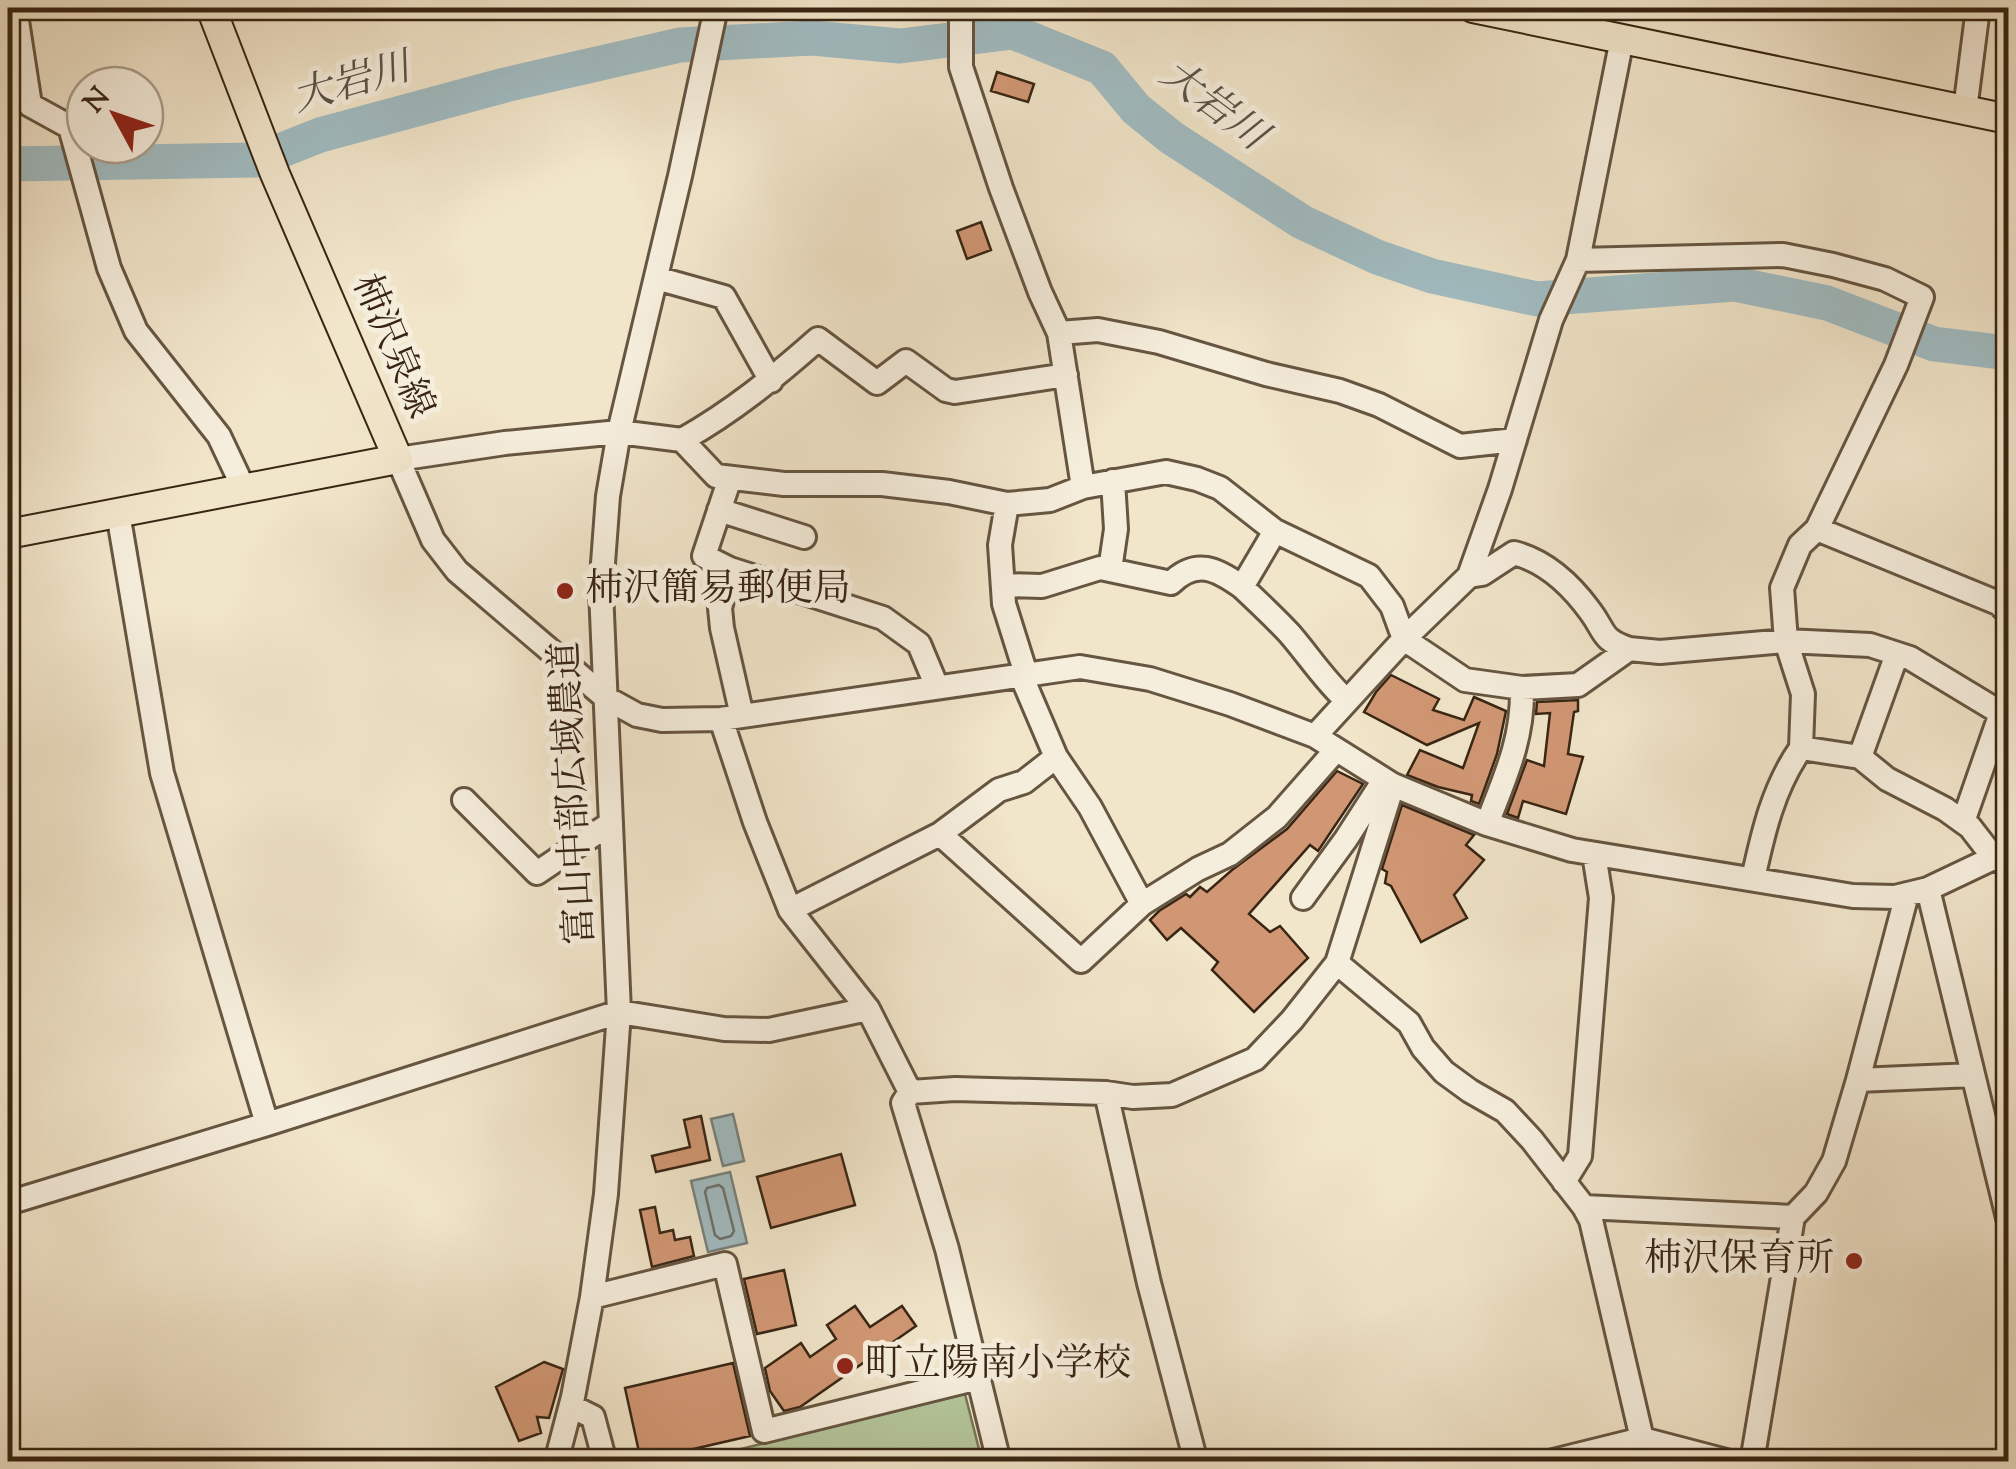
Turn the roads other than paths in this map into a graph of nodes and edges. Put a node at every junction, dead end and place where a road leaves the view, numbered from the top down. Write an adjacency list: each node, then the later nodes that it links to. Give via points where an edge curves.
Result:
1 (15, 8): 22 (street, via 30,106 70,127 109,268 136,331 218,436)
2 (211, 8): 18 (main road, 柿沢泉線)
3 (716, 8): 11 (street, 富山中部広域農道)
4 (961, 8): 12 (street, via 961,67)
5 (1473, 8): 7 (main road)
6 (1978, 8): 8 (street)
7 (1622, 39): 8 (main road); 10 (street)
8 (1964, 110): 9 (main road)
9 (2008, 119)
10 (1578, 260): 17 (street, via 1551,320); 26 (street, via 1782,255 1885,279 1922,296)
11 (656, 278): 14 (street, via 724,297); 15 (street, 富山中部広域農道)
12 (1059, 333): 13 (street); 17 (street, via 1098,330 1159,342 1340,391 1460,446)
13 (1066, 375): 14 (street, via 954,392 906,361 877,382 818,339); 21 (street)
14 (771, 381): 16 (street)
15 (619, 432): 16 (street); 18 (street); 44 (street, 富山中部広域農道, via 601,590)
16 (682, 440): 19 (street, via 716,476)
17 (1515, 440): 32 (street)
18 (398, 459): 22 (main road, 柿沢泉線); 44 (street, via 433,540 457,571)
19 (730, 478): 23 (street, via 882,484); 24 (street)
20 (1113, 481): 21 (street); 27 (street, via 1166,472 1197,479 1220,488); 31 (street)
21 (1083, 487): 23 (street, via 1050,500)
22 (244, 489): 25 (main road, 柿沢泉線)
23 (1007, 504): 34 (street)
24 (719, 510): 29 (street); 30 (street, via 704,556)
25 (118, 513): 28 (main road, 柿沢泉線); 73 (street, via 162,772)
26 (1818, 529): 36 (street); 38 (street, via 1800,546 1782,588)
27 (1274, 531): 35 (street); 37 (street, via 1369,576 1392,606)
28 (8, 534)
29 (804, 537)
30 (730, 569): 42 (street, via 883,618 920,644); 47 (street, via 720,608)
31 (1110, 570): 34 (street, via 1042,586); 35 (street, via 1171,582 1182,572 1206,568)
32 (1469, 576): 37 (street); 39 (street, via 1514,553 1525,556 1578,596 1614,644)
33 (2008, 580): 36 (street)
34 (1003, 584): 41 (street)
35 (1242, 586): 45 (street)
36 (2003, 607)
37 (1404, 639): 43 (street, via 1465,680); 45 (street)
38 (1786, 640): 39 (street, via 1660,652); 40 (street); 49 (street, via 1803,694)
39 (1629, 648): 43 (street, via 1578,684)
40 (1897, 654): 46 (street); 52 (street)
41 (1024, 674): 42 (street); 48 (street, via 1080,667 1150,679); 51 (street)
42 (936, 687): 47 (street)
43 (1522, 688): 57 (street, via 1516,748)
44 (606, 698): 47 (street, via 662,720); 56 (street, 富山中部広域農道)
45 (1348, 701): 48 (street)
46 (2005, 713): 55 (street)
47 (731, 718): 65 (street, via 755,822)
48 (1315, 736): 50 (street)
49 (1800, 748): 52 (street); 61 (street, via 1765,824)
50 (1336, 750): 53 (street); 64 (street, via 1276,818 1230,854)
51 (1056, 757): 58 (street); 64 (street)
52 (1860, 757): 55 (street)
53 (1389, 783): 57 (street); 63 (street); 66 (street)
54 (464, 800): 56 (street, via 537,873)
55 (1963, 822): 60 (street)
56 (611, 823): 68 (street, 富山中部広域農道)
57 (1487, 824): 59 (street)
58 (940, 834): 64 (street, via 1081,962); 65 (street)
59 (1594, 854): 61 (street); 74 (street, via 1601,898 1580,1156)
60 (2004, 858): 62 (street)
61 (1753, 879): 62 (street, via 1853,896)
62 (1918, 892): 69 (street); 70 (street)
63 (1303, 898)
64 (1142, 904)
65 (790, 910): 67 (street)
66 (1337, 963): 72 (street, via 1255,1059 1172,1095); 74 (street, via 1409,1023 1444,1072 1505,1110)
67 (868, 1009): 68 (street, via 769,1030 724,1030); 71 (street)
68 (619, 1012): 73 (street); 79 (street, 富山中部広域農道)
69 (1974, 1075): 70 (street); 78 (street)
70 (1858, 1080): 77 (street, via 1834,1161)
71 (910, 1092): 72 (street); 80 (street, via 903,1103)
72 (1106, 1093): 87 (street)
73 (267, 1124): 75 (street)
74 (1564, 1182): 76 (street)
75 (8, 1203)
76 (1584, 1207): 77 (street); 82 (street)
77 (1793, 1216): 90 (street)
78 (2008, 1218)
79 (592, 1297): 80 (street, via 725,1264 764,1431); 81 (street, 富山中部広域農道)
80 (978, 1378): 86 (street)
81 (571, 1406): 84 (street, 富山中部広域農道); 85 (street, via 593,1417)
82 (1642, 1438): 83 (street); 88 (street)
83 (1698, 1457): 89 (street)
84 (556, 1462)
85 (605, 1462)
86 (999, 1462)
87 (1196, 1462)
88 (1549, 1462)
89 (1730, 1462)
90 (1752, 1462)

